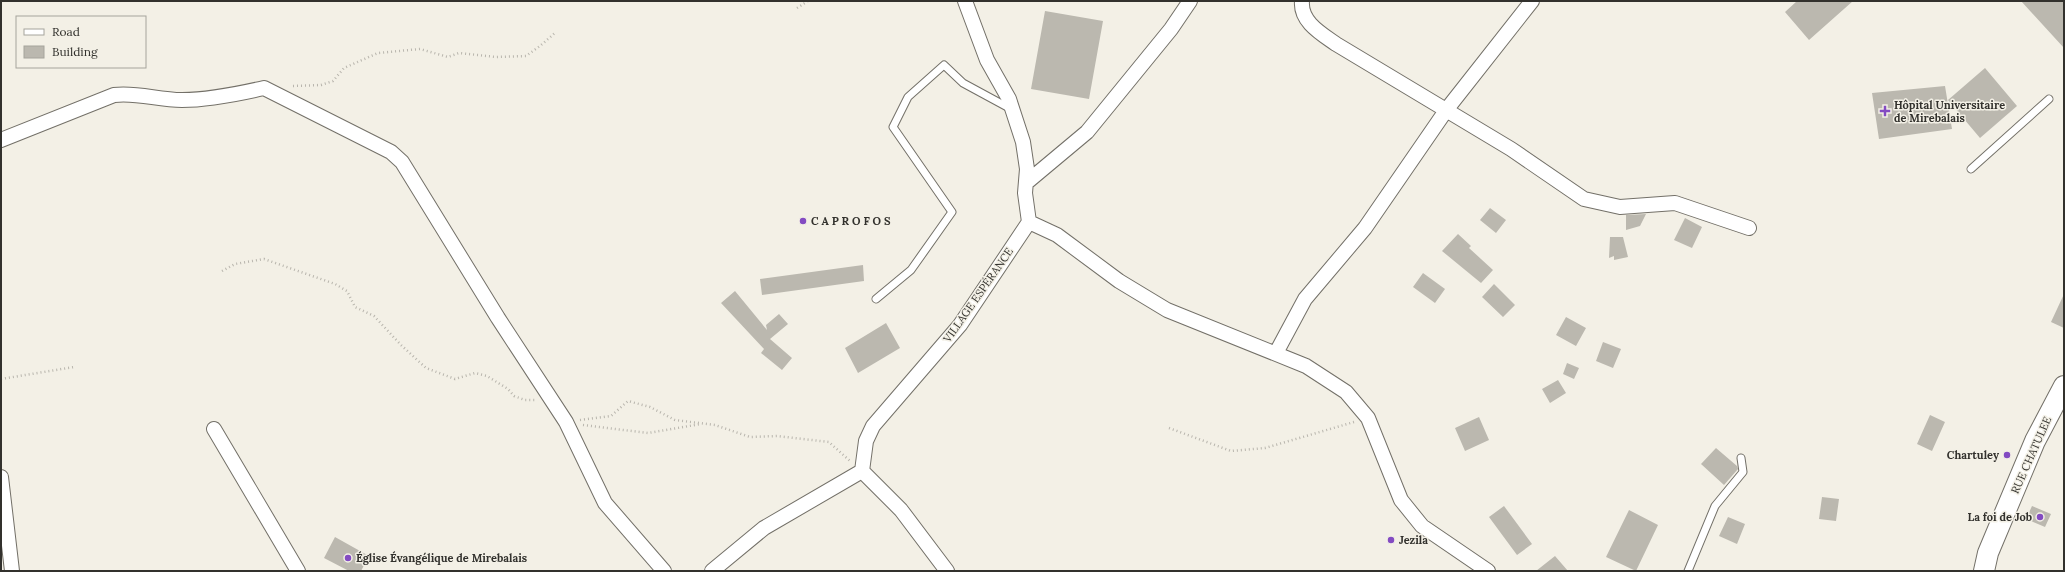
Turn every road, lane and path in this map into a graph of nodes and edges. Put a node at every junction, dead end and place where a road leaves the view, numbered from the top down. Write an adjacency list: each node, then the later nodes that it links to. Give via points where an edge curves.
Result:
1 (808, 1): 6 (path)
2 (965, 1): 11 (street, via 987,60)
3 (1190, 1): 14 (street, via 1171,29 1087,132)
4 (1302, 1): 10 (street, via 1312,27 1336,44)
5 (1532, 1): 10 (street)
6 (797, 8)
7 (556, 32): 8 (path, via 526,56 496,57 459,53 448,56 420,49 378,53 344,68 333,82)
8 (264, 88): 12 (street, via 237,94 181,100 130,93 114,94); 25 (street, via 391,152 402,162 498,318)
9 (2049, 99): 13 (lane)
10 (1447, 109): 16 (street, via 1584,199 1620,207 1675,203); 19 (street, via 1370,222 1305,299)
11 (1012, 110): 14 (street, via 1023,142 1027,169); 18 (lane, via 963,84 944,65 908,98 893,127 952,212 911,270)
12 (1, 140)
13 (1971, 169)
14 (1026, 183): 15 (street)
15 (1029, 222): 19 (street, via 1057,235 1119,281 1167,310); 30 (street, VILLAGE ESPÉRANCE, via 960,325 873,426 866,441)
16 (1749, 228)
17 (222, 270): 23 (path, via 235,264 264,260 335,284 347,291 355,307 374,316 426,368 455,379 475,373 487,376 508,389 514,396 535,400)
18 (876, 299)
19 (1276, 353): 24 (street, via 1306,366 1346,392)
20 (74, 366): 21 (path)
21 (1, 379)
22 (2064, 386): 39 (main road, RUE CHATULEE, via 2035,441 1988,553)
23 (540, 404)
24 (1368, 418): 27 (path, via 1265,448 1231,451); 37 (street, via 1401,500 1422,526)
25 (566, 422): 26 (path, via 648,433); 26 (path, via 611,416 628,401 650,407 674,420); 34 (street, via 605,503)
26 (701, 424): 30 (path, via 715,425 750,437 777,436 829,442)
27 (1169, 428)
28 (214, 429): 33 (street)
29 (1741, 458): 38 (lane, via 1743,472 1715,506)
30 (862, 471): 35 (street, via 764,528); 36 (street, via 901,510)
31 (1, 477): 32 (street)
32 (12, 571)
33 (298, 571)
34 (664, 571)
35 (712, 571)
36 (947, 571)
37 (1488, 571)
38 (1688, 571)
39 (1984, 571)

